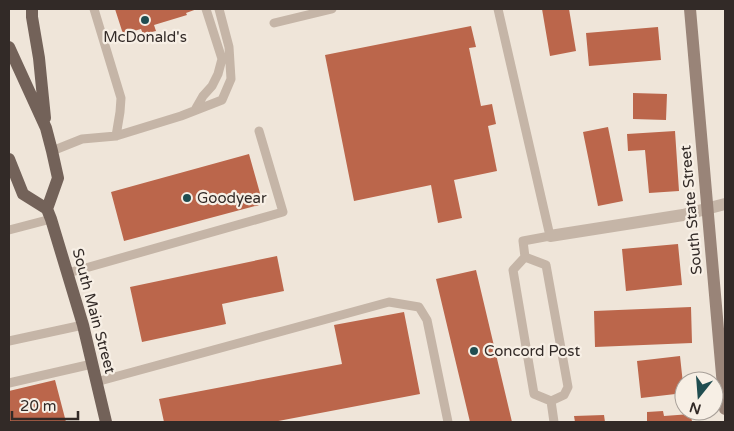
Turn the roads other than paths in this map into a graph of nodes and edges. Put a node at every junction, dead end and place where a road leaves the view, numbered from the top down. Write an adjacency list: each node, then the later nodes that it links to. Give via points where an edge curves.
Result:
1 (32, 9): 11 (main road)
2 (94, 9): 13 (lane, via 121,98)
3 (206, 9): 10 (lane, via 222,59 212,86)
4 (219, 9): 10 (lane, via 229,47 231,79 222,100)
5 (332, 9): 8 (lane)
6 (498, 9): 20 (lane)
7 (690, 9): 17 (street, South State Street)
8 (274, 23)
9 (9, 48): 11 (main road)
10 (195, 110): 13 (lane)
11 (46, 128): 14 (main road)
12 (259, 131): 22 (lane, via 284,212)
13 (116, 136): 14 (lane, via 82,139)
14 (52, 151): 18 (main road, via 58,178)
15 (9, 159): 18 (main road, via 23,194)
16 (725, 204): 17 (street)
17 (708, 208): 20 (street, via 683,215); 29 (street, South State Street)
18 (49, 214): 19 (lane); 22 (main road, South Main Street)
19 (9, 230)
20 (550, 236): 21 (lane, via 523,241)
21 (526, 257): 28 (lane, via 513,270 534,394); 28 (lane, via 546,265 568,386 564,395)
22 (68, 273): 23 (main road, South Main Street)
23 (83, 325): 24 (lane); 25 (main road, South Main Street)
24 (9, 341)
25 (92, 364): 26 (main road, South Main Street); 27 (lane)
26 (96, 382): 30 (main road, South Main Street); 31 (lane, via 389,302 419,307 427,320)
27 (9, 383)
28 (552, 402): 32 (lane)
29 (725, 409)
30 (106, 422)
31 (448, 422)
32 (554, 422)

